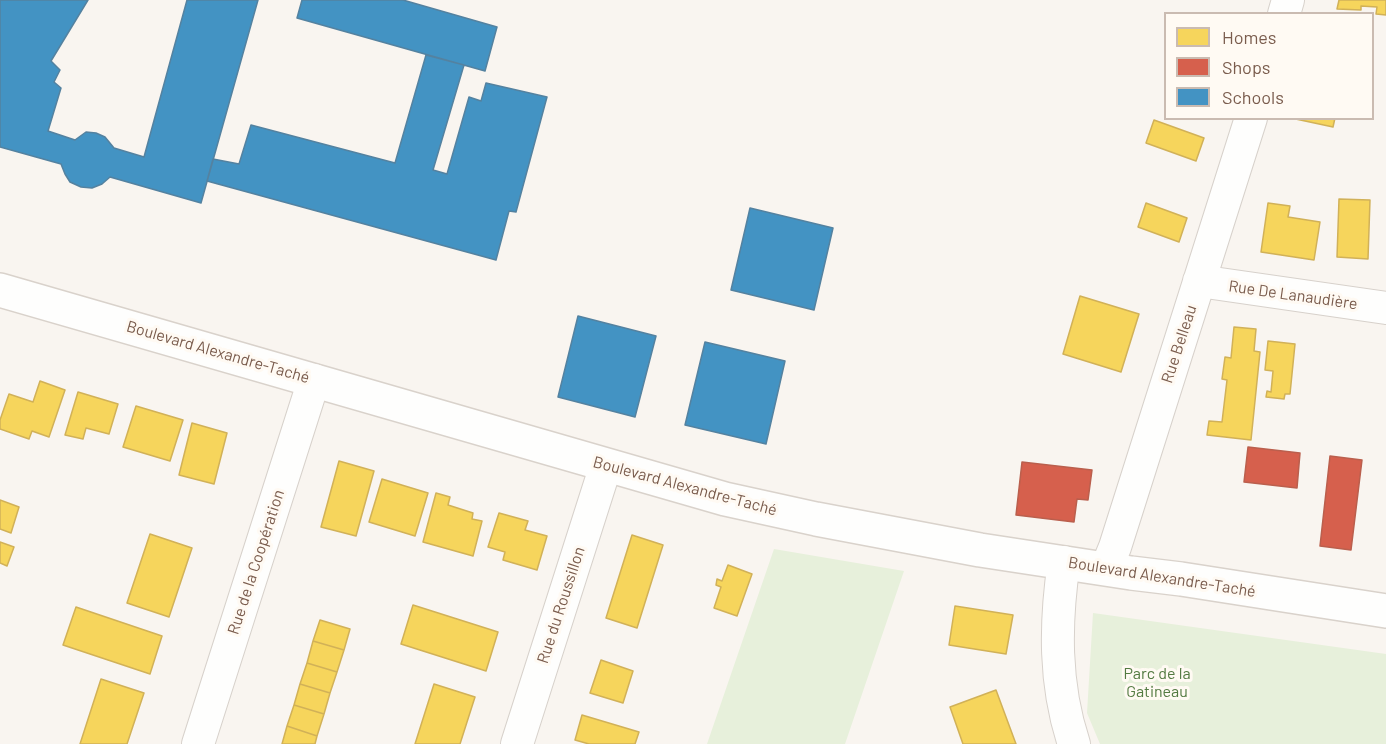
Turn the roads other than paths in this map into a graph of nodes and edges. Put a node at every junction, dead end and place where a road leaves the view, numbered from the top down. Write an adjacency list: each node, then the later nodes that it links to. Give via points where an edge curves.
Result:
1 (1250, 120): 2 (street, Rue Belleau)
2 (1199, 281): 4 (street, Rue De Lanaudière); 8 (street, Rue Belleau)
3 (0, 290): 5 (main road, Boulevard Alexandre-Taché)
4 (1386, 308)
5 (314, 380): 6 (main road, Boulevard Alexandre-Taché); 10 (street, Rue de la Coopération)
6 (606, 465): 7 (main road, Boulevard Alexandre-Taché, via 725,499 816,519); 11 (street, Rue du Roussillon)
7 (1064, 562): 8 (main road, Boulevard Alexandre-Taché); 12 (street, via 1058,671)
8 (1106, 569): 9 (main road, Boulevard Alexandre-Taché)
9 (1386, 611)
10 (198, 744)
11 (517, 744)
12 (1074, 744)

